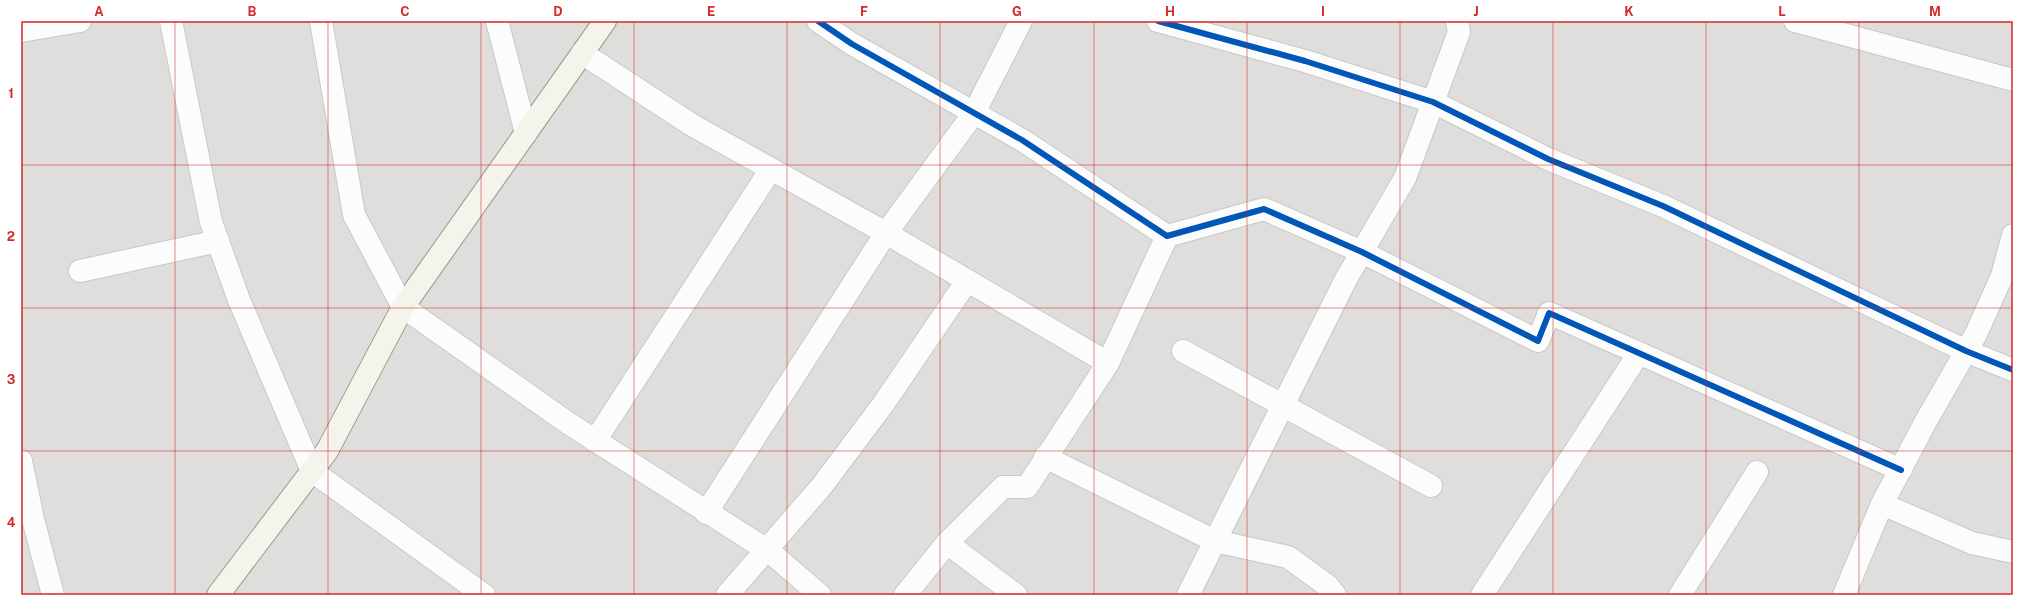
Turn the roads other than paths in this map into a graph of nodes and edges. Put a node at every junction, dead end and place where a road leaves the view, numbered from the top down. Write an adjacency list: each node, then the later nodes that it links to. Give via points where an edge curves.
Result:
1 (80, 21): 11 (street)
2 (172, 21): 21 (street, via 211,222)
3 (321, 21): 26 (street, via 354,215)
4 (497, 21): 16 (street)
5 (605, 21): 12 (street)
6 (818, 21): 15 (street, via 852,44)
7 (1021, 21): 15 (street)
8 (1158, 21): 14 (street, via 1305,61)
9 (1457, 21): 14 (street, via 1459,32)
10 (1795, 21): 13 (street)
11 (21, 31)
12 (582, 53): 16 (street); 17 (street, via 692,125)
13 (2013, 80)
14 (1433, 102): 22 (street, via 1405,178); 28 (street, via 1548,159 1663,206)
15 (974, 113): 18 (street); 20 (street, via 1022,140)
16 (526, 133): 26 (street)
17 (771, 169): 18 (street); 33 (street)
18 (886, 233): 25 (street); 41 (street)
19 (2013, 235): 24 (street)
20 (1167, 236): 22 (street, via 1264,209); 30 (street)
21 (218, 241): 23 (street); 37 (street, via 239,300)
22 (1362, 252): 29 (street, via 1538,341 1549,313); 32 (street, via 1346,278)
23 (80, 271)
24 (2007, 278): 28 (street)
25 (967, 281): 30 (street); 44 (street, via 884,404 821,487)
26 (403, 307): 33 (street); 37 (street, via 327,451)
27 (1183, 351): 32 (street)
28 (1966, 351): 31 (street); 36 (street)
29 (1639, 353): 36 (street); 56 (street)
30 (1108, 363): 34 (street)
31 (2013, 370)
32 (1282, 406): 39 (street); 42 (street)
33 (595, 441): 41 (street)
34 (1045, 457): 42 (street); 43 (street, via 1027,487 1003,487)
35 (21, 461): 47 (street)
36 (1901, 470): 40 (street)
37 (312, 471): 48 (street); 49 (street)
38 (1757, 472): 46 (street)
39 (1431, 486)
40 (1882, 504): 45 (street, via 1972,543); 57 (street)
41 (706, 513): 44 (street)
42 (1215, 541): 54 (street); 55 (street, via 1288,557 1328,586)
43 (947, 543): 52 (street); 53 (street)
44 (766, 550): 50 (street); 51 (street)
45 (2013, 552)
46 (1685, 593)
47 (53, 595)
48 (218, 595)
49 (484, 595)
50 (727, 595)
51 (820, 595)
52 (905, 595)
53 (1016, 595)
54 (1188, 595)
55 (1335, 595)
56 (1482, 595)
57 (1844, 595)

